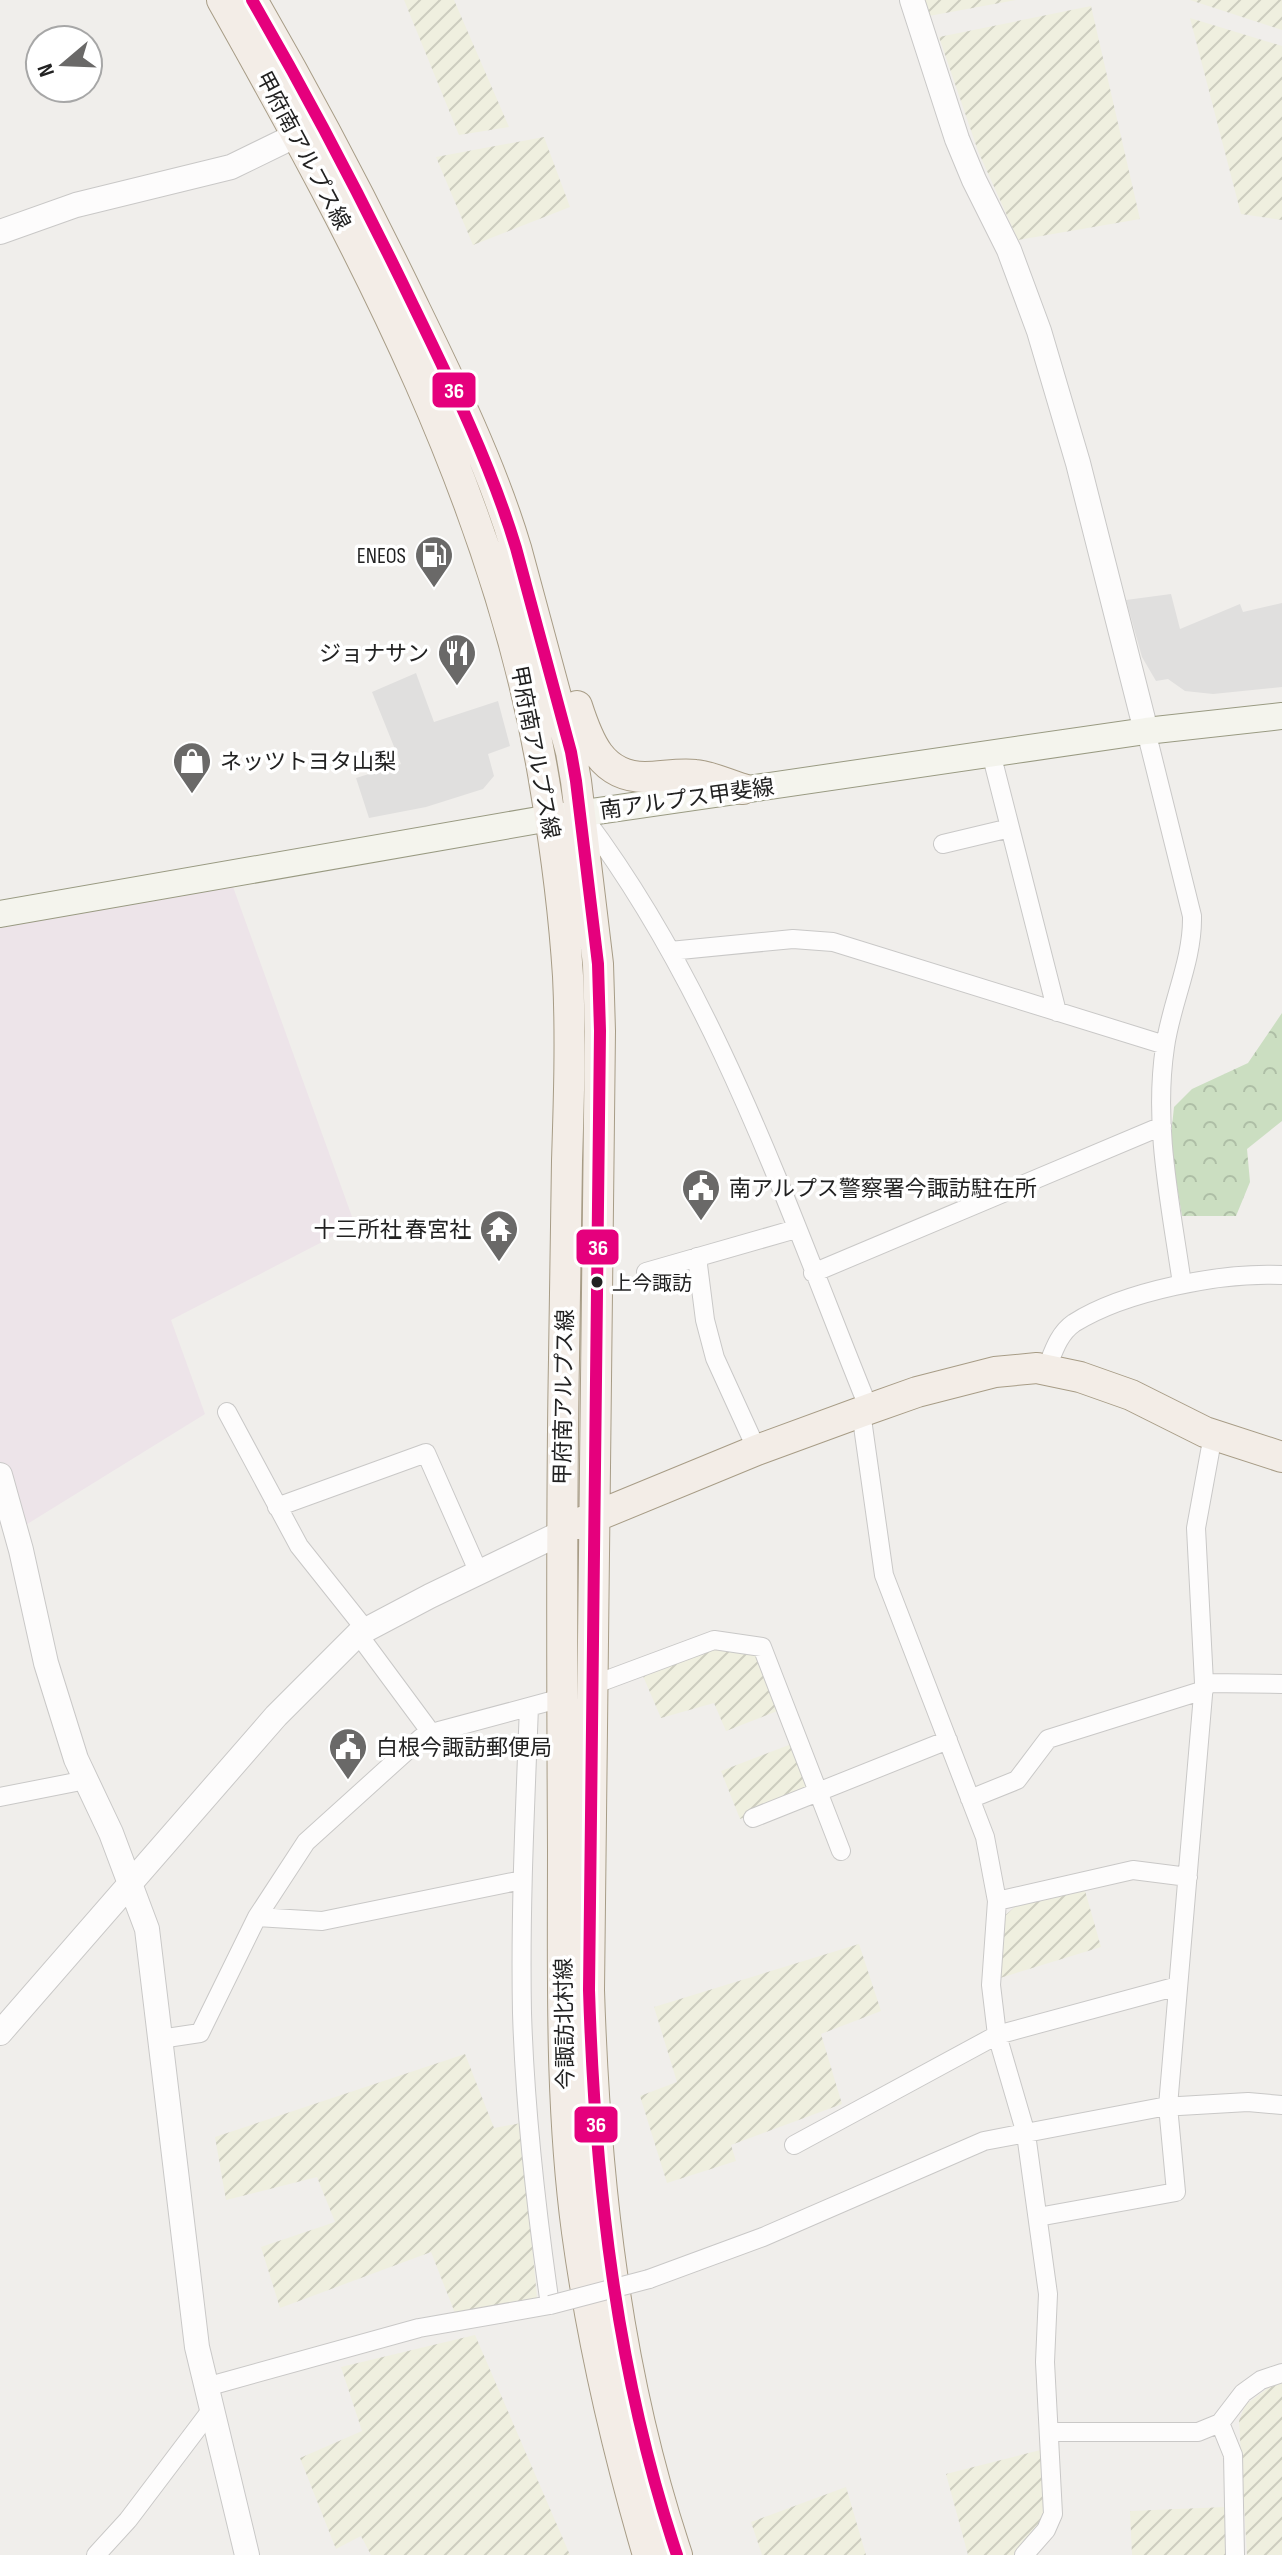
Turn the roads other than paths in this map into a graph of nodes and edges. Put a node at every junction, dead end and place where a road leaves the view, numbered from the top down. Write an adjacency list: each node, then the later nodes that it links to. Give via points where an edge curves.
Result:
1 (912, 0): 7 (street, via 957,139 1009,250 1039,331)
2 (233, 2): 3 (main road, 甲府南アルプス線)
3 (309, 129): 4 (street, via 231,167 76,205); 5 (main road, 甲府南アルプス線, via 389,254 449,380); 11 (main road, 甲府南アルプス線, via 446,438 490,562 531,708)
4 (0, 232)
5 (516, 548): 9 (main road, via 549,613 589,743 599,757 640,777 696,775); 10 (main road, 甲府南アルプス線, via 571,752)
6 (1282, 716): 7 (main road, 南アルプス甲斐線)
7 (1146, 731): 8 (main road, 南アルプス甲斐線); 17 (street, via 1192,916 1192,936)
8 (991, 753): 9 (main road, 南アルプス甲斐線); 12 (street)
9 (743, 789): 10 (main road, 南アルプス甲斐線)
10 (581, 814): 11 (main road, 南アルプス甲斐線); 15 (street, via 620,865); 33 (main road, 甲府南アルプス線, via 600,1031)
11 (550, 818): 14 (main road, 南アルプス甲斐線); 34 (main road, 甲府南アルプス線, via 568,974 570,1073)
12 (1010, 828): 13 (street); 16 (street)
13 (943, 844)
14 (0, 914)
15 (670, 951): 16 (street, via 793,939 833,942); 19 (street, via 719,1043)
16 (1057, 1012): 17 (street)
17 (1165, 1045): 18 (street)
18 (1162, 1126): 22 (street); 24 (street)
19 (796, 1229): 20 (street); 22 (street)
20 (697, 1257): 21 (street); 29 (street, via 715,1358)
21 (646, 1272)
22 (813, 1273): 26 (street)
23 (1282, 1275): 24 (street)
24 (1182, 1284): 25 (street, via 1126,1300 1073,1324 1060,1337)
25 (1046, 1370): 26 (main road, via 995,1372); 28 (main road, via 1131,1395)
26 (865, 1410): 29 (main road); 43 (street, via 884,1575)
27 (227, 1412): 32 (street)
28 (1213, 1435): 30 (main road); 39 (street, via 1196,1528)
29 (757, 1450): 33 (main road)
30 (1282, 1457)
31 (0, 1475): 44 (street, via 46,1663)
32 (277, 1507): 35 (street, via 426,1453); 36 (street)
33 (593, 1516): 34 (main road); 38 (main road, 今諏訪北村線)
34 (561, 1533): 35 (street); 40 (main road, 今諏訪北村線)
35 (479, 1573): 36 (street)
36 (362, 1632): 42 (street); 52 (street, via 276,1716)
37 (1282, 1684): 39 (street)
38 (593, 1685): 45 (street, via 714,1640 762,1647); 72 (main road, 今諏訪北村線, via 592,2100 621,2338)
39 (1204, 1686): 47 (street, via 1048,1739 1017,1780); 50 (street)
40 (562, 1698): 41 (street); 71 (main road, 今諏訪北村線, via 562,1998 568,2144 595,2346)
41 (529, 1707): 42 (street); 51 (street)
42 (432, 1734): 54 (street, via 421,1738 306,1842)
43 (948, 1740): 45 (street); 47 (street)
44 (86, 1780): 46 (street); 52 (street)
45 (819, 1792): 48 (street); 49 (street)
46 (0, 1797)
47 (970, 1799): 53 (street, via 985,1837)
48 (753, 1818)
49 (841, 1851)
50 (1188, 1877): 53 (street, via 1133,1870); 55 (street)
51 (522, 1880): 54 (street, via 322,1921); 64 (street, via 527,2110)
52 (129, 1885): 56 (street); 58 (street, via 147,1929)
53 (997, 1901): 57 (street, via 991,1985)
54 (257, 1917): 58 (street, via 200,2033)
55 (1178, 1986): 57 (street); 60 (street)
56 (0, 2033)
57 (997, 2035): 61 (street); 62 (street)
58 (160, 2039): 66 (street, via 193,2317)
59 (1282, 2105): 60 (street)
60 (1168, 2106): 61 (street); 63 (street, via 1176,2192)
61 (1026, 2134): 63 (street); 64 (street, bridge, via 984,2141 763,2237 649,2279)
62 (794, 2145)
63 (1038, 2217): 68 (street, via 1048,2294)
64 (550, 2305): 66 (street, via 419,2328)
65 (1282, 2373): 67 (street, via 1243,2393)
66 (209, 2398): 69 (street, via 128,2520); 70 (street)
67 (1220, 2423): 68 (street, via 1198,2432); 74 (street, via 1233,2455)
68 (1049, 2432): 73 (street, via 1053,2514)
69 (96, 2555)
70 (247, 2555)
71 (648, 2555)
72 (677, 2555)
73 (1024, 2555)
74 (1235, 2555)

